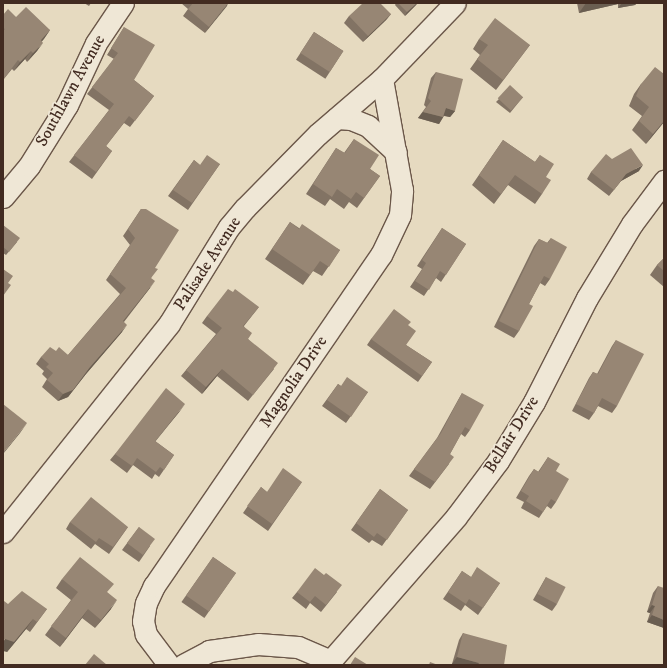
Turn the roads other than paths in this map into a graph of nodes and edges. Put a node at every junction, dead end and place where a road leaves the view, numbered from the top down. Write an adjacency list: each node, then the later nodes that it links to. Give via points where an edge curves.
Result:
1 (123, 3): 7 (street, Southlawn Avenue, via 96,44 67,105 29,166)
2 (455, 3): 3 (street, Palisade Avenue)
3 (382, 79): 4 (street, Palisade Avenue); 5 (street, Magnolia Drive)
4 (337, 118): 5 (street, via 351,119 368,126); 8 (street, Palisade Avenue, via 292,159 229,227 169,324)
5 (396, 152): 10 (street, Magnolia Drive, via 402,190 400,216 392,237 154,586 146,603 143,621 146,634)
6 (664, 181): 9 (street, Bellair Drive, via 632,224 587,298 534,402 498,461 456,517)
7 (3, 197)
8 (3, 532)
9 (329, 663): 11 (street, via 298,647 258,644 209,651)
10 (169, 665)
11 (184, 665)

